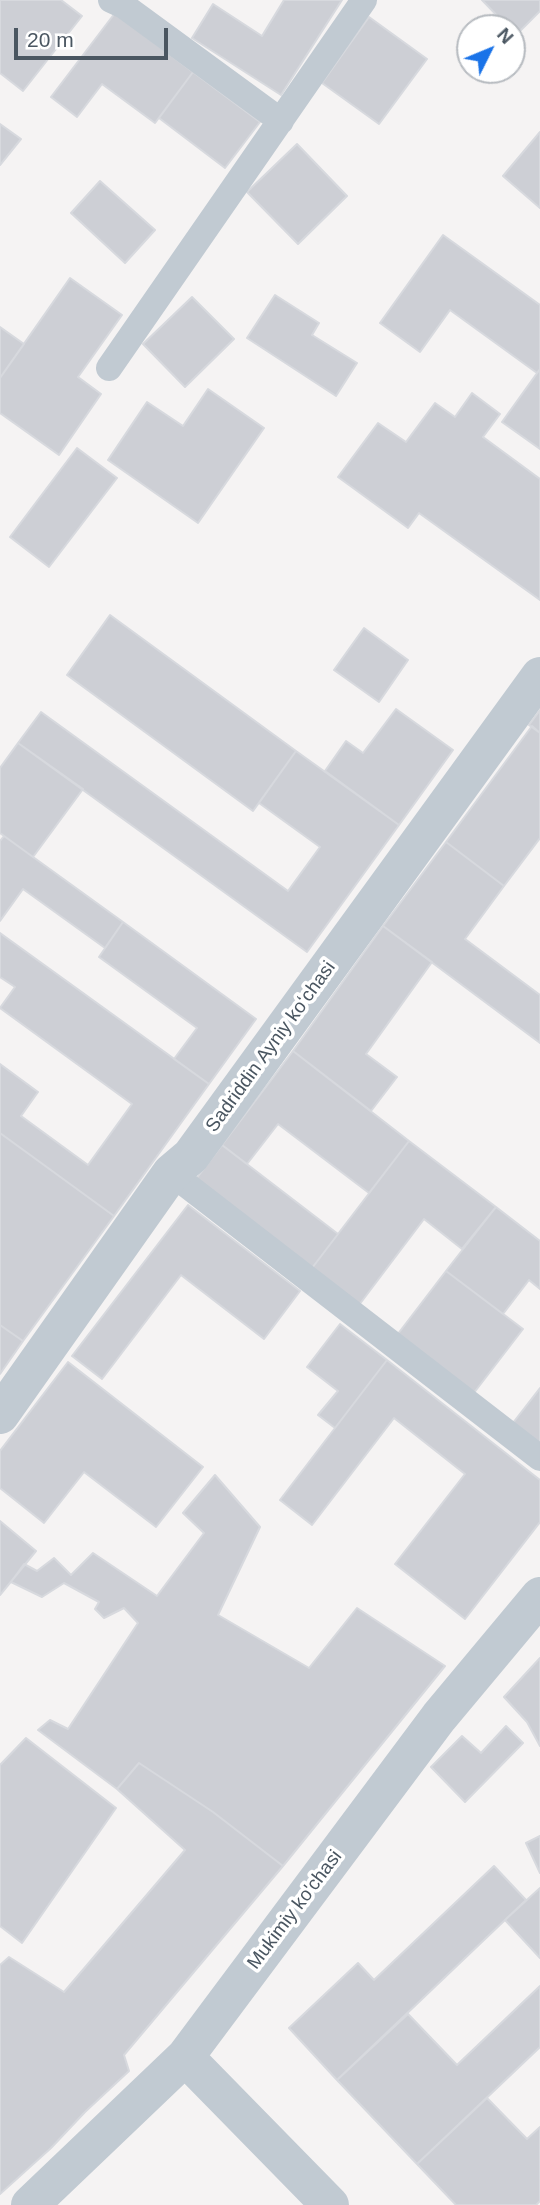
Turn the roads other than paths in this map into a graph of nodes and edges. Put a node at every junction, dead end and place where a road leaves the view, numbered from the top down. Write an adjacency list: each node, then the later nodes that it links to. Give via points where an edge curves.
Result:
1 (111, 0): 3 (lane)
2 (364, 0): 3 (lane)
3 (281, 121): 4 (lane)
4 (109, 368)
5 (540, 676): 6 (street, Sadriddin Ayniy koʻchasi, via 191,1156)
6 (172, 1173): 7 (street, Sadriddin Ayniy koʻchasi); 8 (lane)
7 (0, 1415)
8 (540, 1458)
9 (540, 1596): 10 (street, Mukimiy ko'chasi, via 439,1717)
10 (185, 2057): 11 (street, Mukimiy ko'chasi); 12 (street)
11 (30, 2205)
12 (330, 2205)

